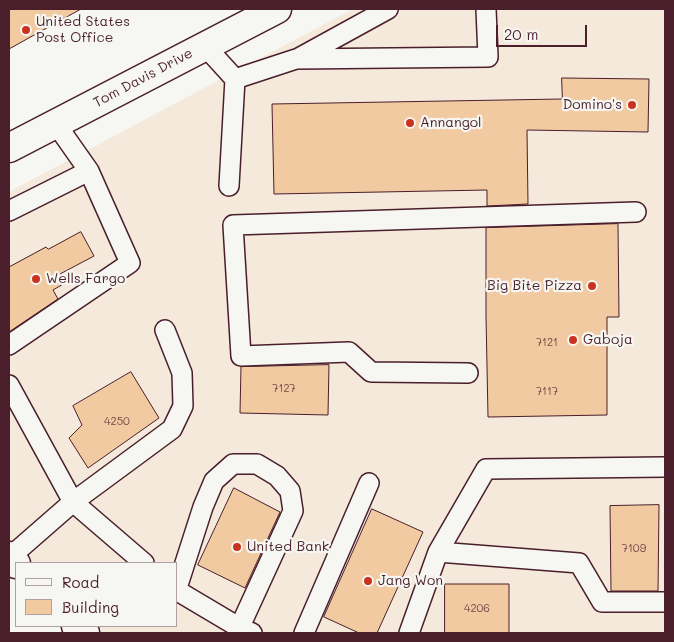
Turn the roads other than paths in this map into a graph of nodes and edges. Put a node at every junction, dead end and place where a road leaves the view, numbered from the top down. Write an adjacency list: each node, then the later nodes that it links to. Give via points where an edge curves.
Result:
1 (277, 9): 4 (street, Tom Davis Drive)
2 (388, 9): 5 (lane)
3 (486, 9): 5 (lane, via 488,58)
4 (205, 46): 6 (lane); 7 (street, Tom Davis Drive)
5 (296, 60): 6 (lane)
6 (235, 79): 10 (lane)
7 (56, 124): 8 (street, Tom Davis Drive); 9 (lane)
8 (9, 148)
9 (89, 171): 11 (lane); 14 (lane, via 130,263)
10 (229, 186)
11 (9, 211)
12 (636, 212): 15 (lane, via 233,225 241,356 349,352 371,372)
13 (165, 330): 19 (lane, via 182,373 183,406 172,429)
14 (9, 345)
15 (468, 373)
16 (9, 385): 19 (lane)
17 (665, 467): 20 (lane, via 486,469)
18 (369, 483): 27 (lane)
19 (73, 502): 21 (lane); 22 (lane)
20 (438, 552): 25 (lane, via 579,563 602,602); 28 (lane)
21 (12, 559)
22 (143, 562)
23 (178, 584): 26 (lane, via 214,481 233,464 257,464 277,476 290,491 293,511)
24 (178, 591): 26 (lane)
25 (665, 602)
26 (243, 632)
27 (304, 633)
28 (409, 633)

